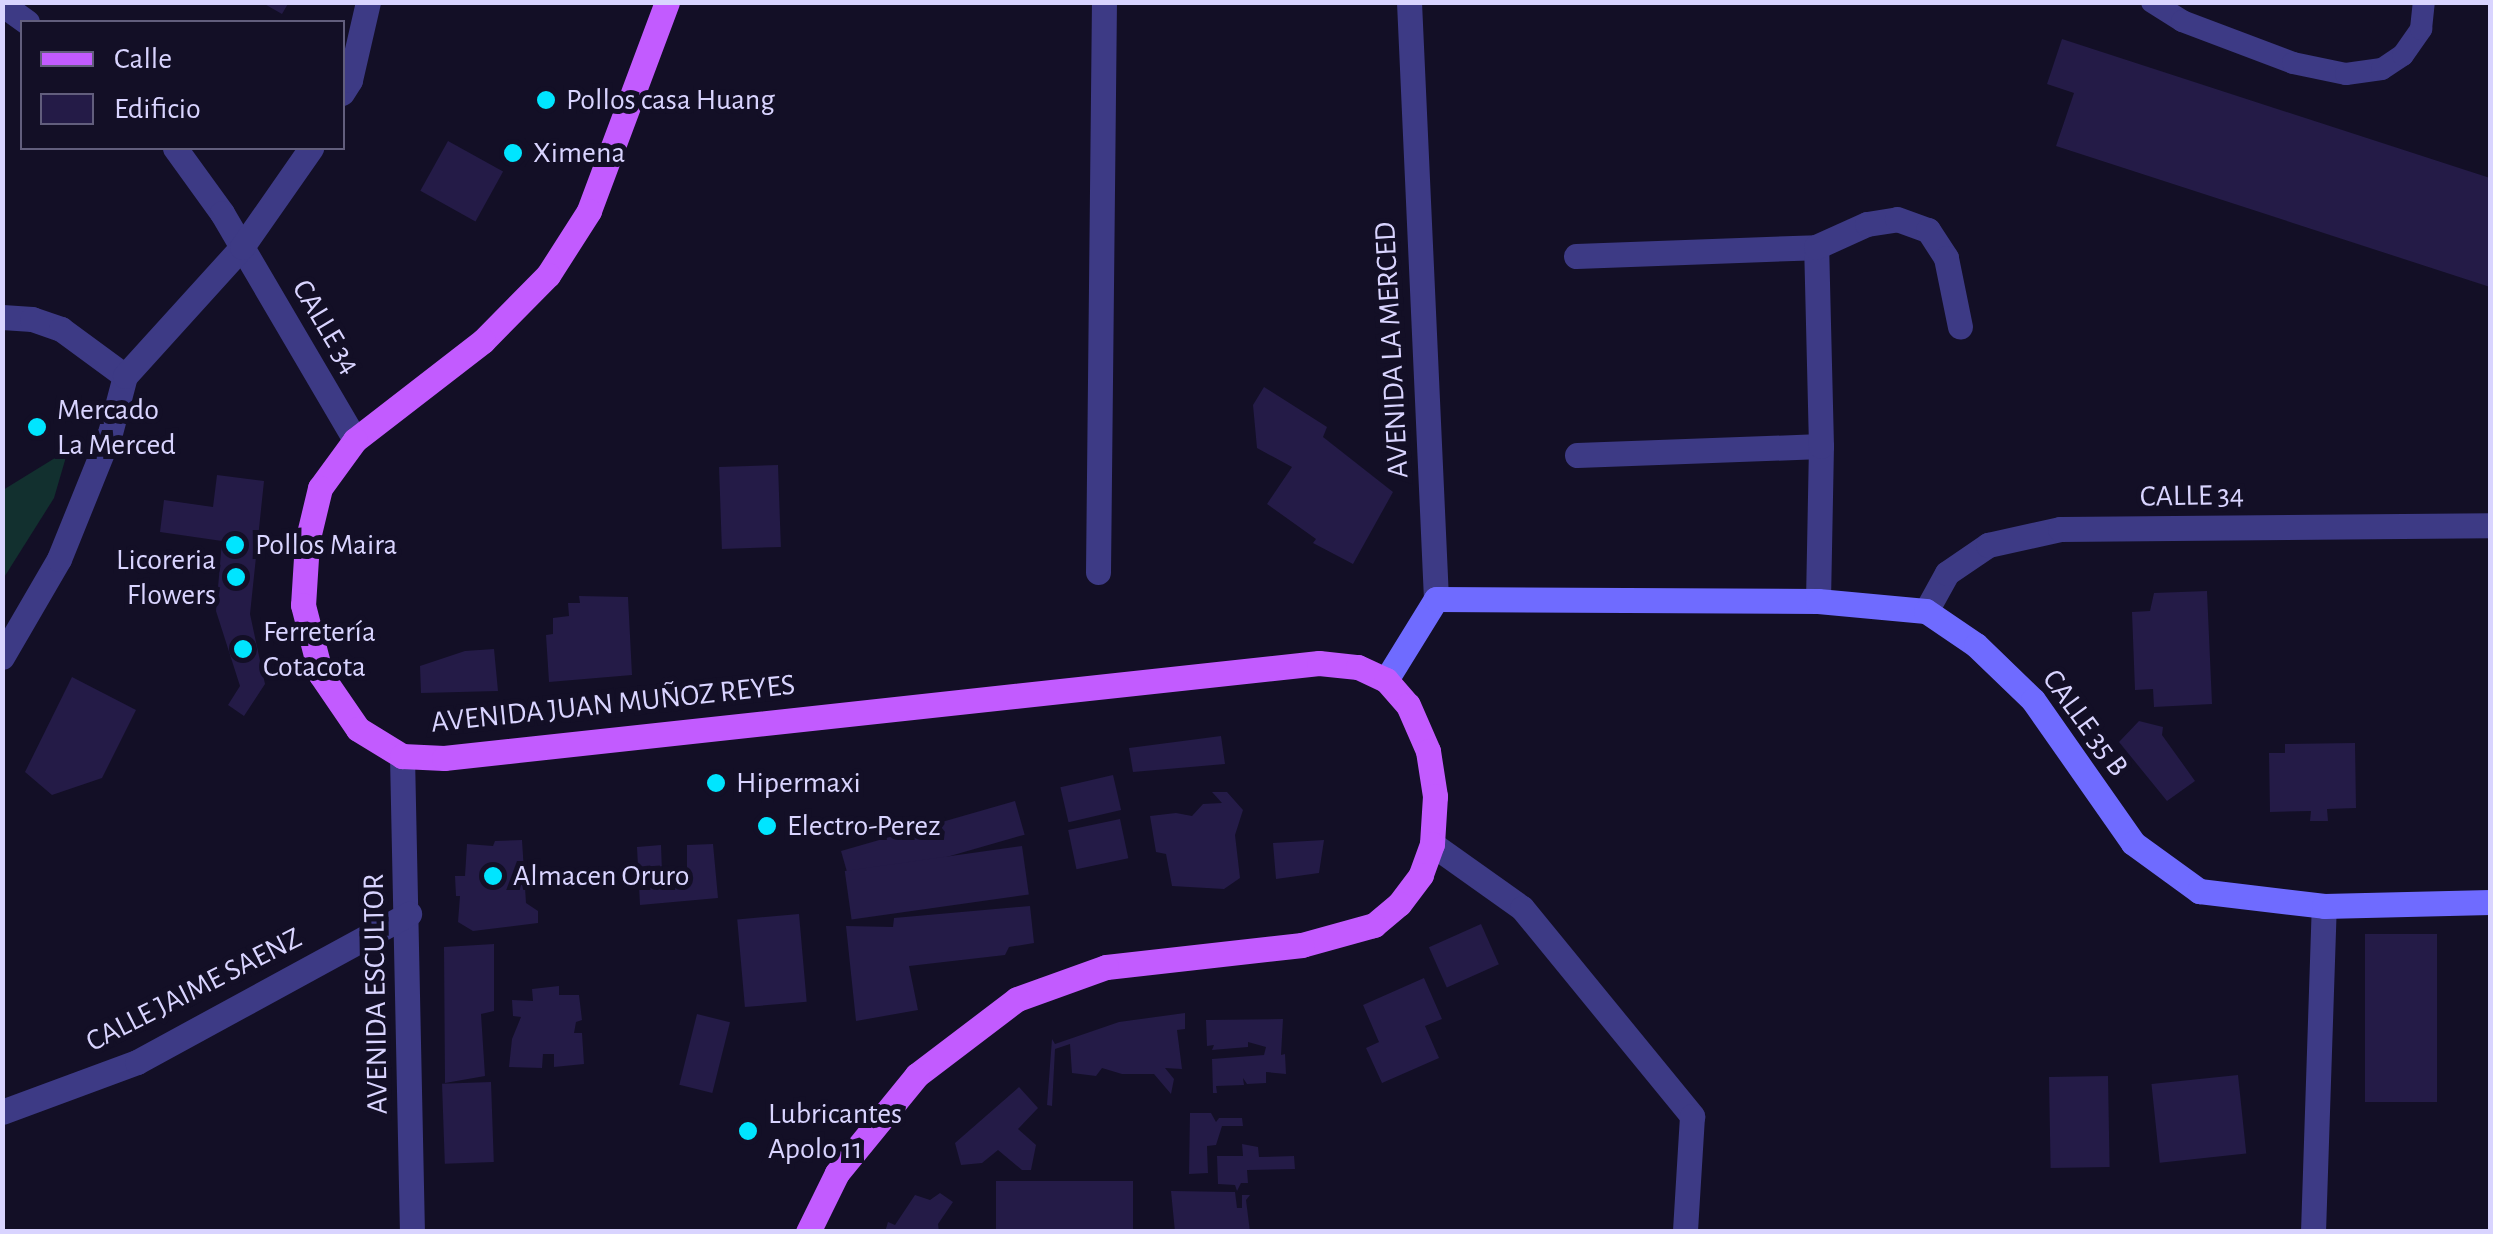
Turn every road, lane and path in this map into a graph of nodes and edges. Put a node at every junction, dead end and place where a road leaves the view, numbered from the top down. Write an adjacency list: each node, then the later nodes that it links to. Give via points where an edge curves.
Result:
1 (368, 2): 9 (street)
2 (667, 2): 18 (main road, AVENIDA JUAN MUÑOZ REYES, via 589,211 548,274 470,352)
3 (1104, 2): 22 (street)
4 (1408, 2): 23 (street, AVENIDA LA MERCED)
5 (2152, 2): 6 (lane, via 2182,22 2294,63 2346,74 2382,69 2403,55 2421,28)
6 (2424, 2)
7 (2, 4): 8 (street)
8 (24, 20)
9 (345, 88)
10 (176, 150): 12 (street, CALLE 34)
11 (309, 150): 12 (street)
12 (242, 247): 17 (street); 18 (street, CALLE 34)
13 (1816, 247): 14 (street); 16 (street, via 1897,219 1928,230 1946,258); 19 (street)
14 (1576, 256)
15 (2, 316): 17 (street, via 61,329)
16 (1960, 328)
17 (125, 376): 26 (street, via 110,434 60,559)
18 (356, 440): 28 (main road, AVENIDA JUAN MUÑOZ REYES, via 320,488 307,542 303,606 321,675 358,728)
19 (1821, 446): 20 (street); 24 (street)
20 (1576, 455)
21 (2490, 525): 25 (street, CALLE 34, via 2060,529 1988,546 1947,574)
22 (1098, 572)
23 (1436, 599): 24 (street); 27 (street)
24 (1818, 602): 25 (street)
25 (1926, 611): 31 (street, CALLE 35 B, via 1976,646 2033,700 2133,843 2199,891)
26 (2, 657)
27 (1386, 680): 28 (main road, AVENIDA JUAN MUÑOZ REYES, via 1358,667 1319,664 530,750); 29 (main road, via 1408,705 1428,750)
28 (402, 756): 32 (street, AVENIDA ESCULTOR)
29 (1432, 844): 36 (main road, via 1421,875 1374,925 1302,945 1106,967 1017,999 917,1075 837,1173); 37 (street, via 1522,908 1692,1116)
30 (2490, 902): 31 (street, CALLE 35 B)
31 (2324, 906): 38 (street)
32 (408, 914): 33 (street, CALLE JAIME SAENZ, via 137,1062); 35 (street, AVENIDA ESCULTOR)
33 (3, 1112): 34 (street)
34 (2, 1136)
35 (412, 1232)
36 (808, 1232)
37 (1685, 1232)
38 (2312, 1232)

